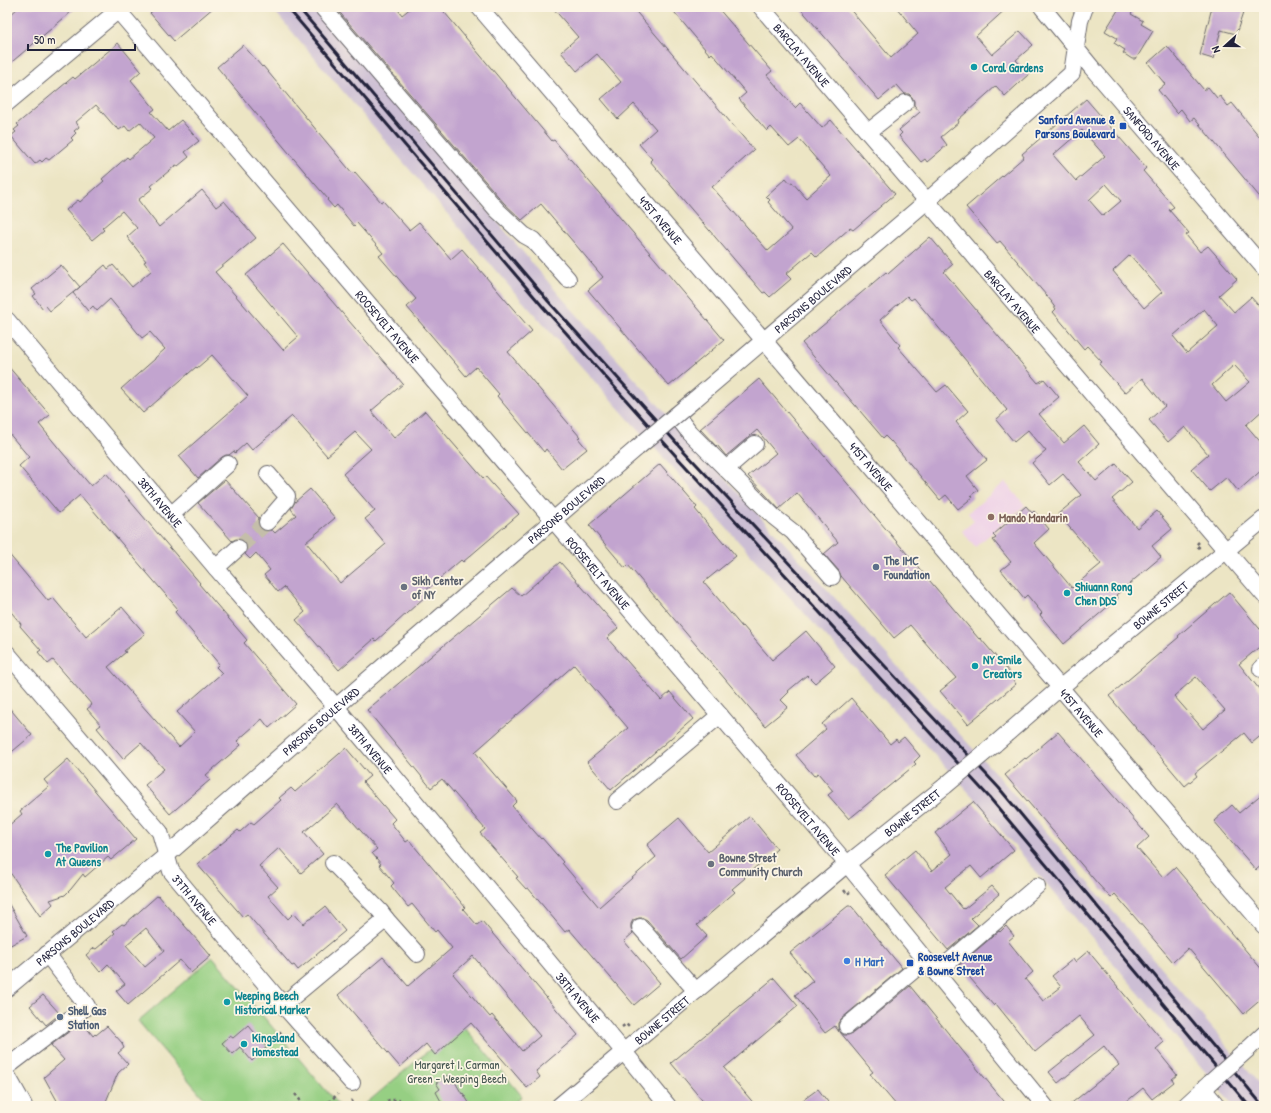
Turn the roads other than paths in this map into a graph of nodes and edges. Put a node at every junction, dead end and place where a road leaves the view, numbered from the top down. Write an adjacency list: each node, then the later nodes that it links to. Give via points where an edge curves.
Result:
1 (322, 7): 13 (street, via 497,210 533,240)
2 (479, 7): 15 (street, 41ST AVENUE)
3 (761, 7): 10 (street, BARCLAY AVENUE)
4 (1042, 7): 7 (street, SANFORD AVENUE)
5 (1085, 7): 7 (street, PARSONS BOULEVARD)
6 (118, 8): 8 (street); 22 (street, ROOSEVELT AVENUE)
7 (1076, 48): 11 (street, PARSONS BOULEVARD, via 1072,74); 12 (street, SANFORD AVENUE)
8 (7, 103)
9 (905, 103): 10 (street)
10 (868, 132): 11 (street, BARCLAY AVENUE)
11 (927, 201): 15 (street, PARSONS BOULEVARD); 26 (street, BARCLAY AVENUE)
12 (1264, 268)
13 (568, 279)
14 (7, 320): 21 (street, 38TH AVENUE)
15 (764, 340): 16 (street, PARSONS BOULEVARD, bridge); 31 (street, 41ST AVENUE)
16 (676, 416): 19 (street); 22 (street, PARSONS BOULEVARD, bridge)
17 (755, 444): 19 (street)
18 (228, 464): 21 (street)
19 (726, 469): 28 (street, via 774,517 793,532)
20 (268, 474): 24 (street, via 287,496)
21 (172, 514): 27 (street, 38TH AVENUE)
22 (554, 520): 32 (street, PARSONS BOULEVARD); 33 (street, ROOSEVELT AVENUE)
23 (1264, 520): 26 (street, BOWNE STREET)
24 (267, 522)
25 (238, 548): 27 (street)
26 (1226, 551): 29 (street, BARCLAY AVENUE); 31 (street, BOWNE STREET)
27 (216, 568): 32 (street, 38TH AVENUE)
28 (832, 577)
29 (1264, 596)
30 (7, 653): 35 (street, 37TH AVENUE, via 160,832)
31 (1060, 687): 37 (street, BOWNE STREET, bridge, via 945,786); 41 (street, 41ST AVENUE)
32 (336, 707): 35 (street, PARSONS BOULEVARD); 51 (street, 38TH AVENUE)
33 (720, 715): 34 (street); 37 (street, ROOSEVELT AVENUE)
34 (617, 801)
35 (167, 855): 42 (street, PARSONS BOULEVARD); 48 (street, 37TH AVENUE, via 171,871)
36 (333, 862): 39 (street)
37 (847, 864): 44 (street, ROOSEVELT AVENUE); 47 (street, BOWNE STREET)
38 (1038, 886): 45 (street)
39 (386, 919): 43 (street); 48 (street)
40 (640, 926): 47 (street)
41 (1264, 926)
42 (47, 954): 46 (street, PARSONS BOULEVARD); 52 (street, via 87,1006)
43 (417, 954)
44 (926, 960): 45 (street, ROOSEVELT AVENUE); 49 (street)
45 (936, 973): 60 (street, ROOSEVELT AVENUE)
46 (7, 988)
47 (696, 991): 51 (street, BOWNE STREET)
48 (283, 1005): 54 (street, 37TH AVENUE)
49 (847, 1026)
50 (1264, 1034): 55 (street, bridge)
51 (624, 1052): 58 (street, BOWNE STREET); 59 (street, 38TH AVENUE)
52 (7, 1067)
53 (7, 1079): 57 (main road)
54 (352, 1083)
55 (1207, 1086): 56 (street); 61 (street)
56 (1215, 1103)
57 (22, 1106)
58 (559, 1106)
59 (668, 1106)
60 (1044, 1106)
61 (1185, 1106)

